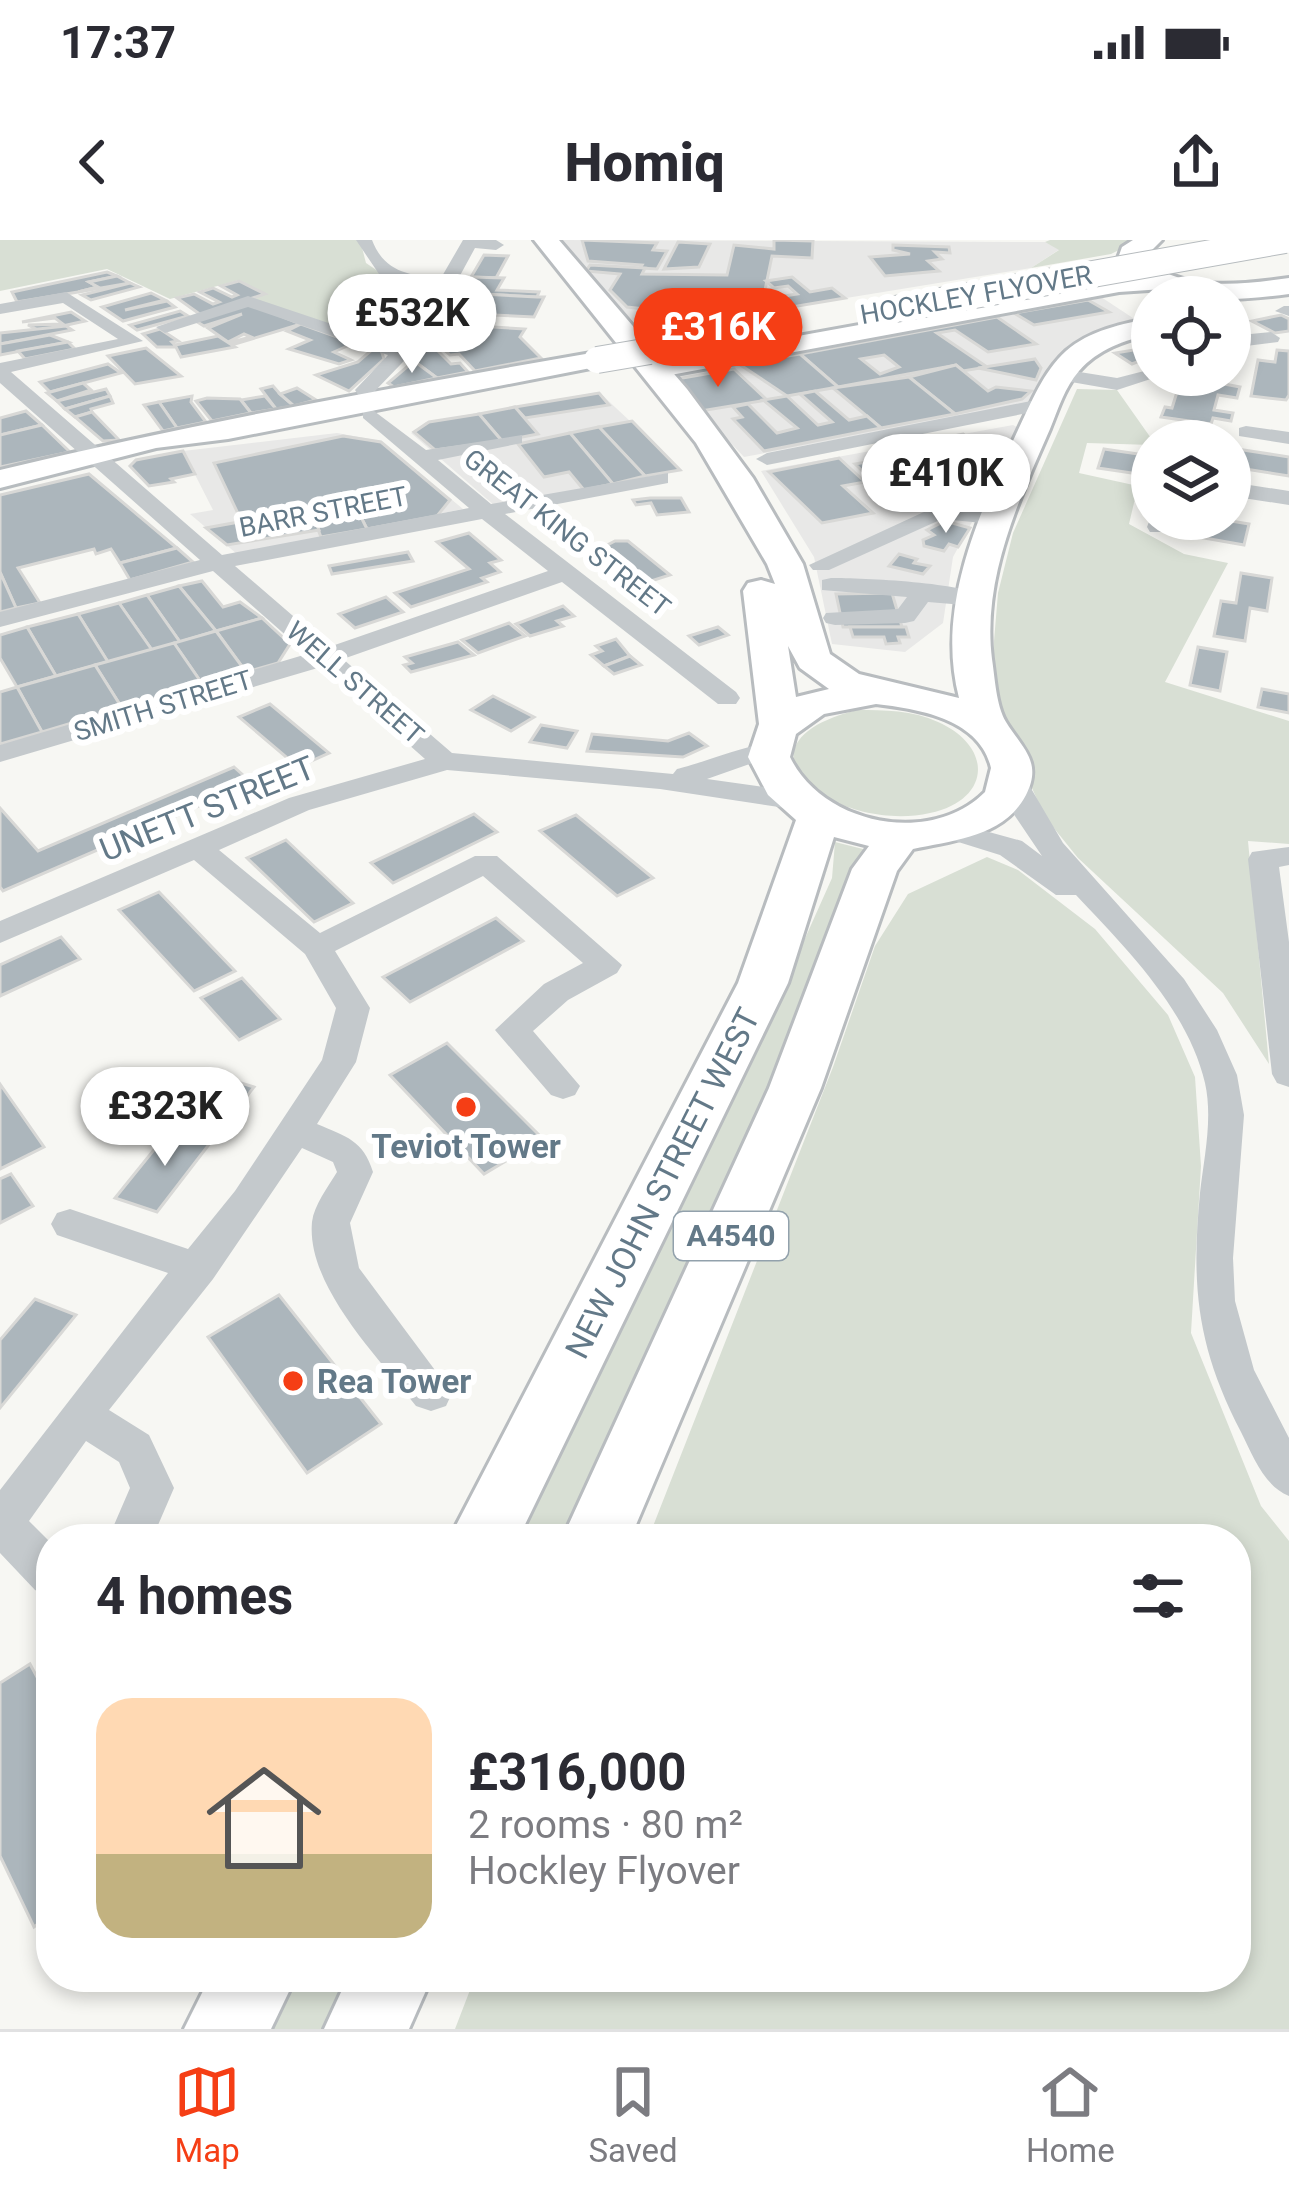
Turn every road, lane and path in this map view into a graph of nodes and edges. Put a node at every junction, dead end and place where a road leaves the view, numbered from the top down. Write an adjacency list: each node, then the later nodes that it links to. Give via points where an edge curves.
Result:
1 (364, 240): 9 (street, via 371,261 390,276)
2 (546, 240): 50 (highway, via 766,527 794,586 815,666 842,683)
3 (470, 241): 4 (street); 9 (street)
4 (507, 243): 53 (highway, via 533,250 674,428 738,527 758,577)
5 (1142, 244): 7 (main road); 8 (highway, via 1130,261)
6 (1287, 244): 16 (main road, HOCKLEY FLYOVER, bridge)
7 (1040, 271): 11 (street); 16 (main road)
8 (1156, 276)
9 (446, 284): 22 (street, via 436,319)
10 (1131, 291): 11 (main road)
11 (1076, 293): 21 (main road)
12 (1251, 296): 13 (highway)
13 (1282, 299): 14 (highway)
14 (1251, 303)
15 (0, 309): 23 (street, via 65,297 134,340)
16 (879, 310): 21 (main road, HOCKLEY FLYOVER)
17 (165, 326): 22 (street, via 248,301)
18 (1131, 332): 25 (highway, via 1098,342)
19 (1270, 338): 20 (street)
20 (1251, 340)
21 (656, 353): 26 (main road)
22 (403, 354): 26 (street, via 365,390)
23 (0, 371): 30 (street, WELL STREET)
24 (1131, 380): 25 (street)
25 (1054, 389): 32 (street, via 857,450); 43 (highway, via 1007,458)
26 (371, 407): 30 (main road); 31 (street, GREAT KING STREET)
27 (1289, 418): 28 (street, via 1247,422)
28 (1289, 438)
29 (515, 440): 31 (street)
30 (100, 457): 33 (main road); 45 (street, WELL STREET)
31 (422, 457): 40 (street, GREAT KING STREET)
32 (767, 459)
33 (7, 478)
34 (660, 478): 36 (street, BARR STREET)
35 (520, 482): 39 (street)
36 (595, 490): 39 (street, BARR STREET); 42 (street)
37 (1251, 492): 38 (street)
38 (1289, 498)
39 (536, 502): 40 (street, BARR STREET)
40 (486, 511): 45 (street, BARR STREET); 46 (street, GREAT KING STREET)
41 (886, 511): 44 (street)
42 (614, 517)
43 (993, 518): 44 (street, via 935,502); 47 (highway)
44 (908, 525): 47 (street, via 834,600 905,616 917,601)
45 (216, 563): 48 (street, BARR STREET, via 87,588); 49 (street, WELL STREET)
46 (567, 572): 49 (street, SMITH STREET); 51 (street, GREAT KING STREET)
47 (973, 617): 50 (highway, via 936,677); 52 (highway, via 972,685)
48 (0, 620)
49 (326, 656): 54 (street, SMITH STREET); 55 (street, WELL STREET)
50 (892, 693): 52 (highway); 53 (highway, via 820,701)
51 (728, 698)
52 (987, 726): 56 (highway, via 1003,742)
53 (774, 737): 57 (street, WELL STREET, via 725,766); 58 (highway, via 769,766)
54 (0, 754)
55 (444, 761): 57 (street, WELL STREET); 61 (street, UNETT STREET, via 299,804)
56 (1012, 779): 59 (highway, via 992,809); 64 (street, via 1043,838)
57 (660, 781): 58 (street, WELL STREET)
58 (806, 809): 60 (highway, via 858,830); 75 (highway, NEW JOHN STREET WEST / A4540, via 763,983)
59 (949, 830): 60 (highway); 64 (street, via 1011,848)
60 (901, 835): 76 (highway, A4540, via 875,869 796,1088)
61 (197, 847): 63 (street, UNETT STREET); 65 (street)
62 (1289, 856): 66 (street, via 1263,859)
63 (0, 932)
64 (1137, 942): 73 (street, via 1205,1039 1222,1080 1228,1140 1215,1298 1232,1370)
65 (317, 947): 67 (street, via 486,862 606,965 556,992 512,1030); 68 (street, via 353,1008 339,1062)
66 (1289, 1074)
67 (563, 1086)
68 (294, 1129): 70 (street); 71 (street, via 349,1153 355,1172 331,1219 335,1259)
69 (70, 1224): 70 (street)
70 (199, 1268): 72 (street)
71 (431, 1393)
72 (81, 1414): 74 (street, via 134,1449 152,1488); 77 (street)
73 (1289, 1476)
74 (136, 1524)
75 (491, 1524)
76 (603, 1524)
77 (1, 1525): 78 (street)
78 (36, 1560)
79 (247, 1992): 81 (highway)
80 (384, 1992): 82 (highway)
81 (226, 2029)
82 (366, 2029)

